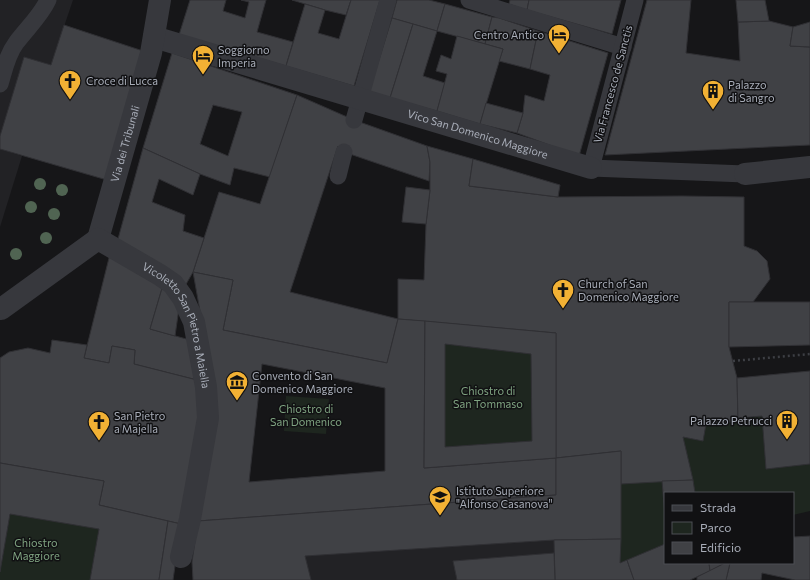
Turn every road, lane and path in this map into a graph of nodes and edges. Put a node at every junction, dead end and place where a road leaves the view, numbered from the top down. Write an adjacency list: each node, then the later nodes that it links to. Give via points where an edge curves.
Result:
1 (48, 0): 8 (lane, via 43,11 15,44)
2 (160, 0): 6 (street, Via dei Tribunali)
3 (388, 0): 9 (lane)
4 (469, 0): 7 (lane)
5 (635, 0): 7 (lane, Via Francesco de Sanctis)
6 (154, 37): 9 (street, Vico San Domenico Maggiore); 15 (street, Via dei Tribunali)
7 (623, 47): 12 (lane, Via Francesco de Sanctis)
8 (0, 84)
9 (357, 110): 12 (street, Vico San Domenico Maggiore)
10 (344, 152): 14 (lane)
11 (810, 167): 13 (street, Vico San Domenico Maggiore)
12 (591, 168): 13 (lane, Vico San Domenico Maggiore)
13 (745, 174)
14 (338, 176)
15 (98, 239): 16 (street); 19 (street, Vicoletto San Pietro a Maiella, via 173,284 194,322 206,387 208,418)
16 (0, 309)
17 (810, 354): 18 (path)
18 (733, 360)
19 (181, 557)

